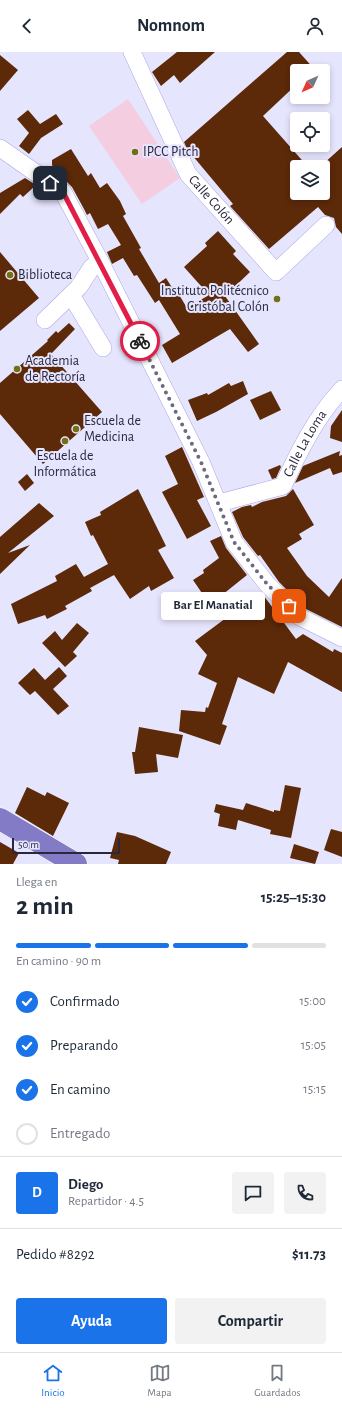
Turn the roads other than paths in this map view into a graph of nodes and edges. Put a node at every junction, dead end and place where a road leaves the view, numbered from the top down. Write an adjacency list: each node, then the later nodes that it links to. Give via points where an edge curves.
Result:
1 (132, 52): 3 (street, Calle Colón, via 188,174 276,272)
2 (0, 148): 4 (street, via 63,192)
3 (326, 226)
4 (100, 261): 5 (street, via 92,267); 9 (street, via 201,462)
5 (71, 295): 6 (street); 7 (street)
6 (45, 320)
7 (103, 348)
8 (342, 389): 9 (street, Calle La Loma, via 326,407 283,486)
9 (218, 503): 10 (street, via 234,542 267,584 300,617)
10 (342, 638)
11 (0, 819): 12 (highway)
12 (76, 864)

